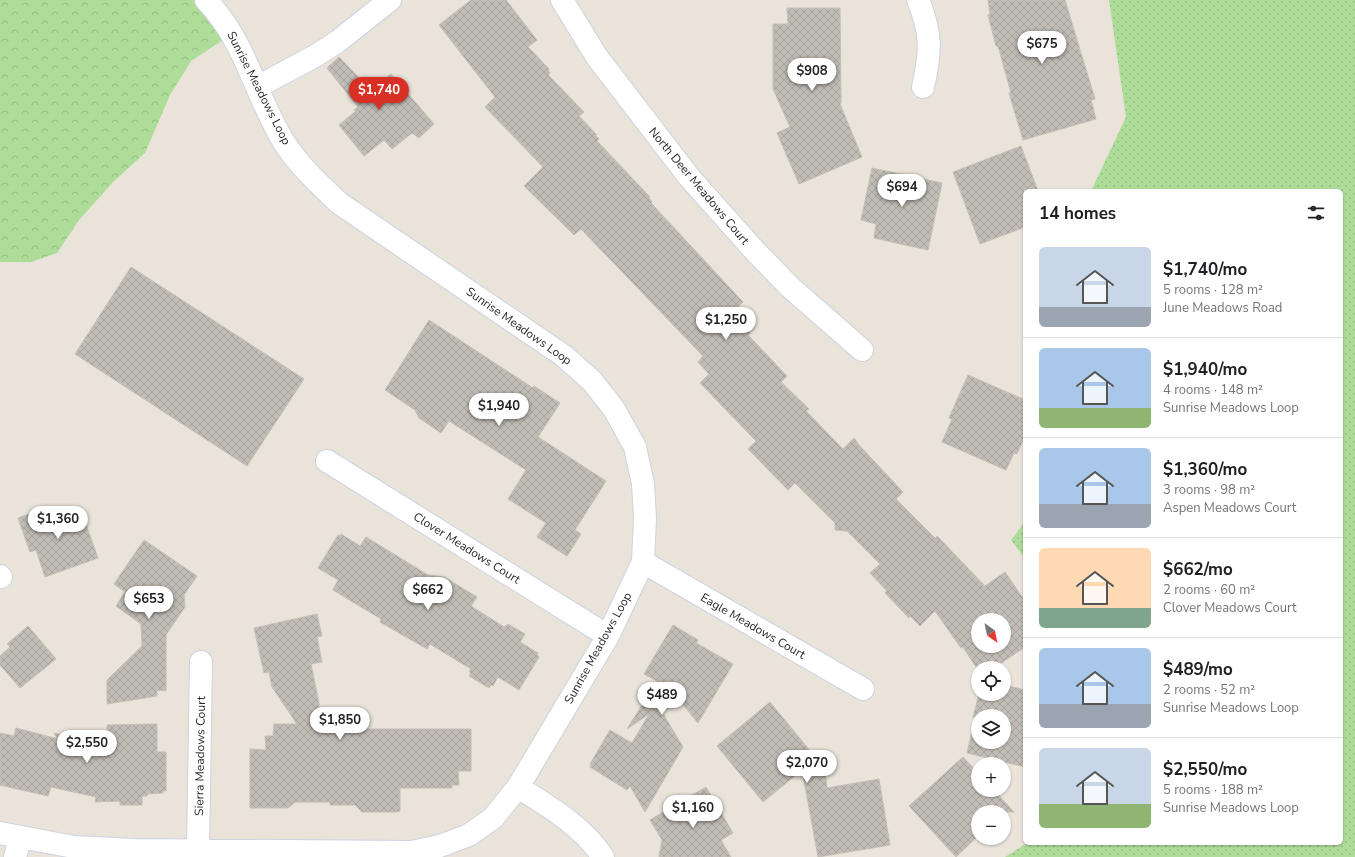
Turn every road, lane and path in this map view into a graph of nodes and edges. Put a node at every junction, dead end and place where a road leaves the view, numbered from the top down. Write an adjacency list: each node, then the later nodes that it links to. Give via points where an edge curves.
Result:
1 (206, 0): 5 (street, Sunrise Meadows Loop, via 216,10 240,46)
2 (390, 0): 5 (street, via 326,49)
3 (562, 0): 7 (street, North Deer Meadows Court, via 598,57 689,177 790,287)
4 (918, 0): 6 (street, via 926,19 930,44)
5 (258, 87): 9 (street, Sunrise Meadows Loop, via 283,139 308,174 339,203 564,356 592,381 614,409 634,447 644,491)
6 (923, 87)
7 (862, 350)
8 (327, 461): 10 (street, Clover Meadows Court)
9 (643, 562): 10 (street, Sunrise Meadows Loop); 12 (street, Eagle Meadows Court)
10 (608, 636): 13 (street, Sunrise Meadows Loop)
11 (201, 662): 15 (street, Sierra Meadows Court)
12 (863, 690)
13 (518, 787): 15 (street, Sunrise Meadows Loop, via 493,818 469,835 440,846 411,852); 16 (street, via 564,816)
14 (12, 842): 15 (street, Sunrise Meadows Loop)
15 (198, 851)
16 (603, 857)

